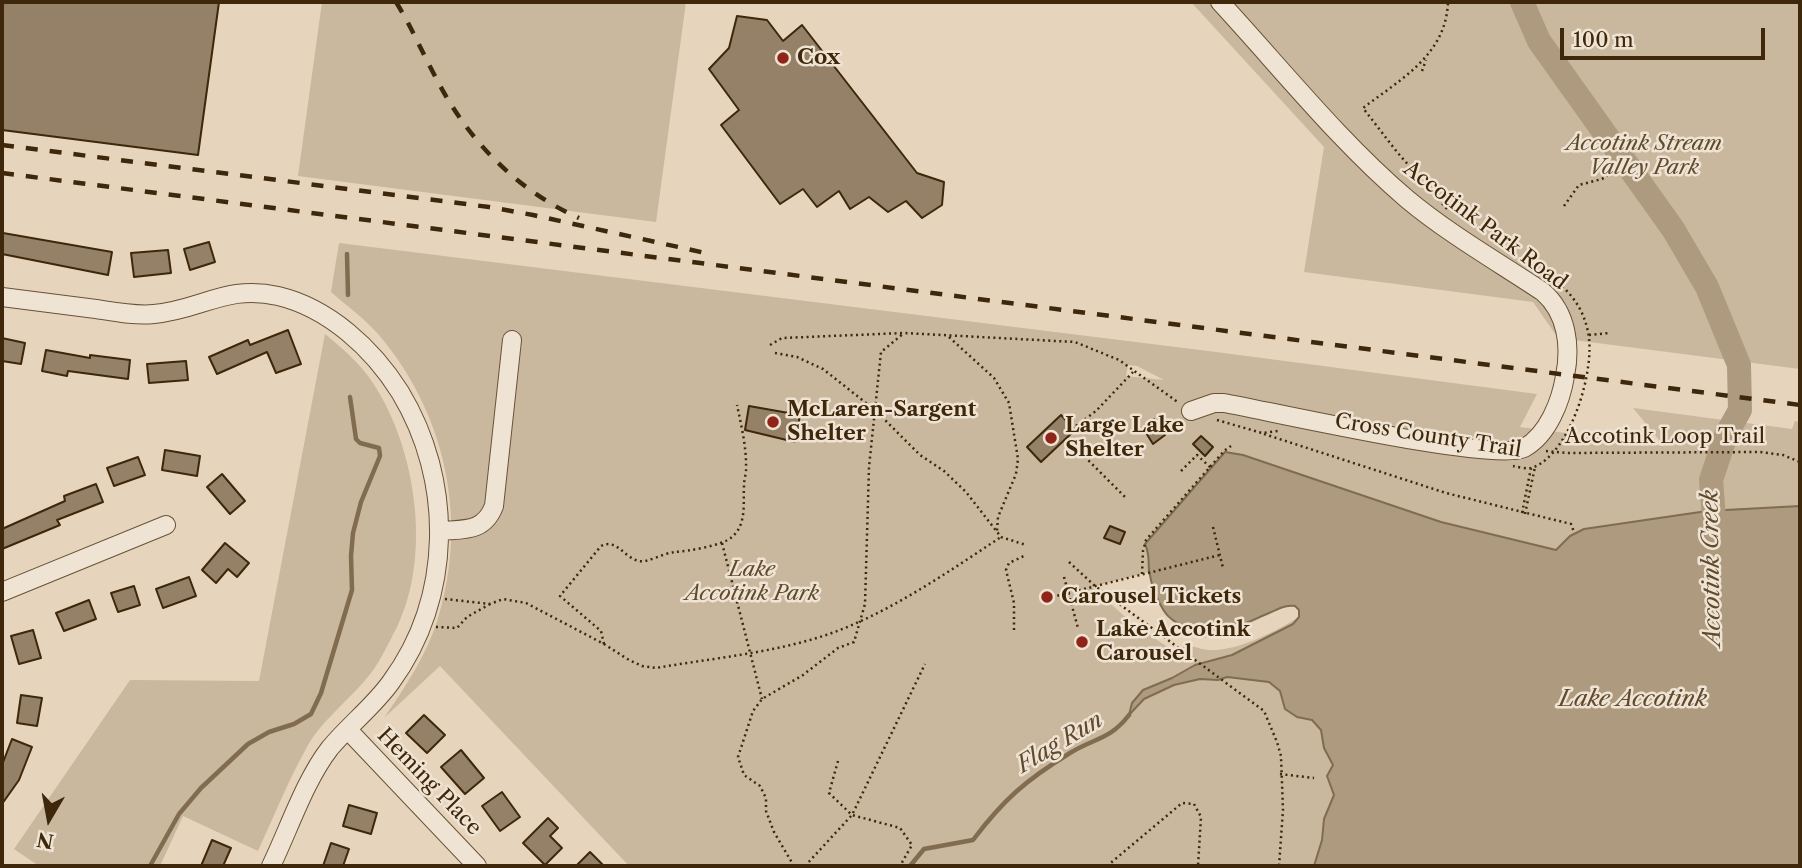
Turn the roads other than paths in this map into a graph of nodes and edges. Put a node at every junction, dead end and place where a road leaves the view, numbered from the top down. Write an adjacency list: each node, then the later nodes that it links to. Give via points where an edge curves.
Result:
1 (1220, 2): 4 (street, Accotink Park Road, via 1389,182 1450,232 1554,302 1565,330 1567,370 1553,415 1531,443 1510,452 1436,443 1224,403)
2 (2, 297): 6 (street, via 154,314 220,296 254,293 313,308 364,347 408,405 426,445)
3 (512, 341): 6 (street, via 490,517 472,528)
4 (1191, 411)
5 (166, 525): 7 (street)
6 (441, 531): 8 (street, via 431,596 412,648 392,681)
7 (2, 592)
8 (348, 730): 9 (street, via 316,771); 10 (street, Heming Place)
9 (271, 866)
10 (477, 866)

